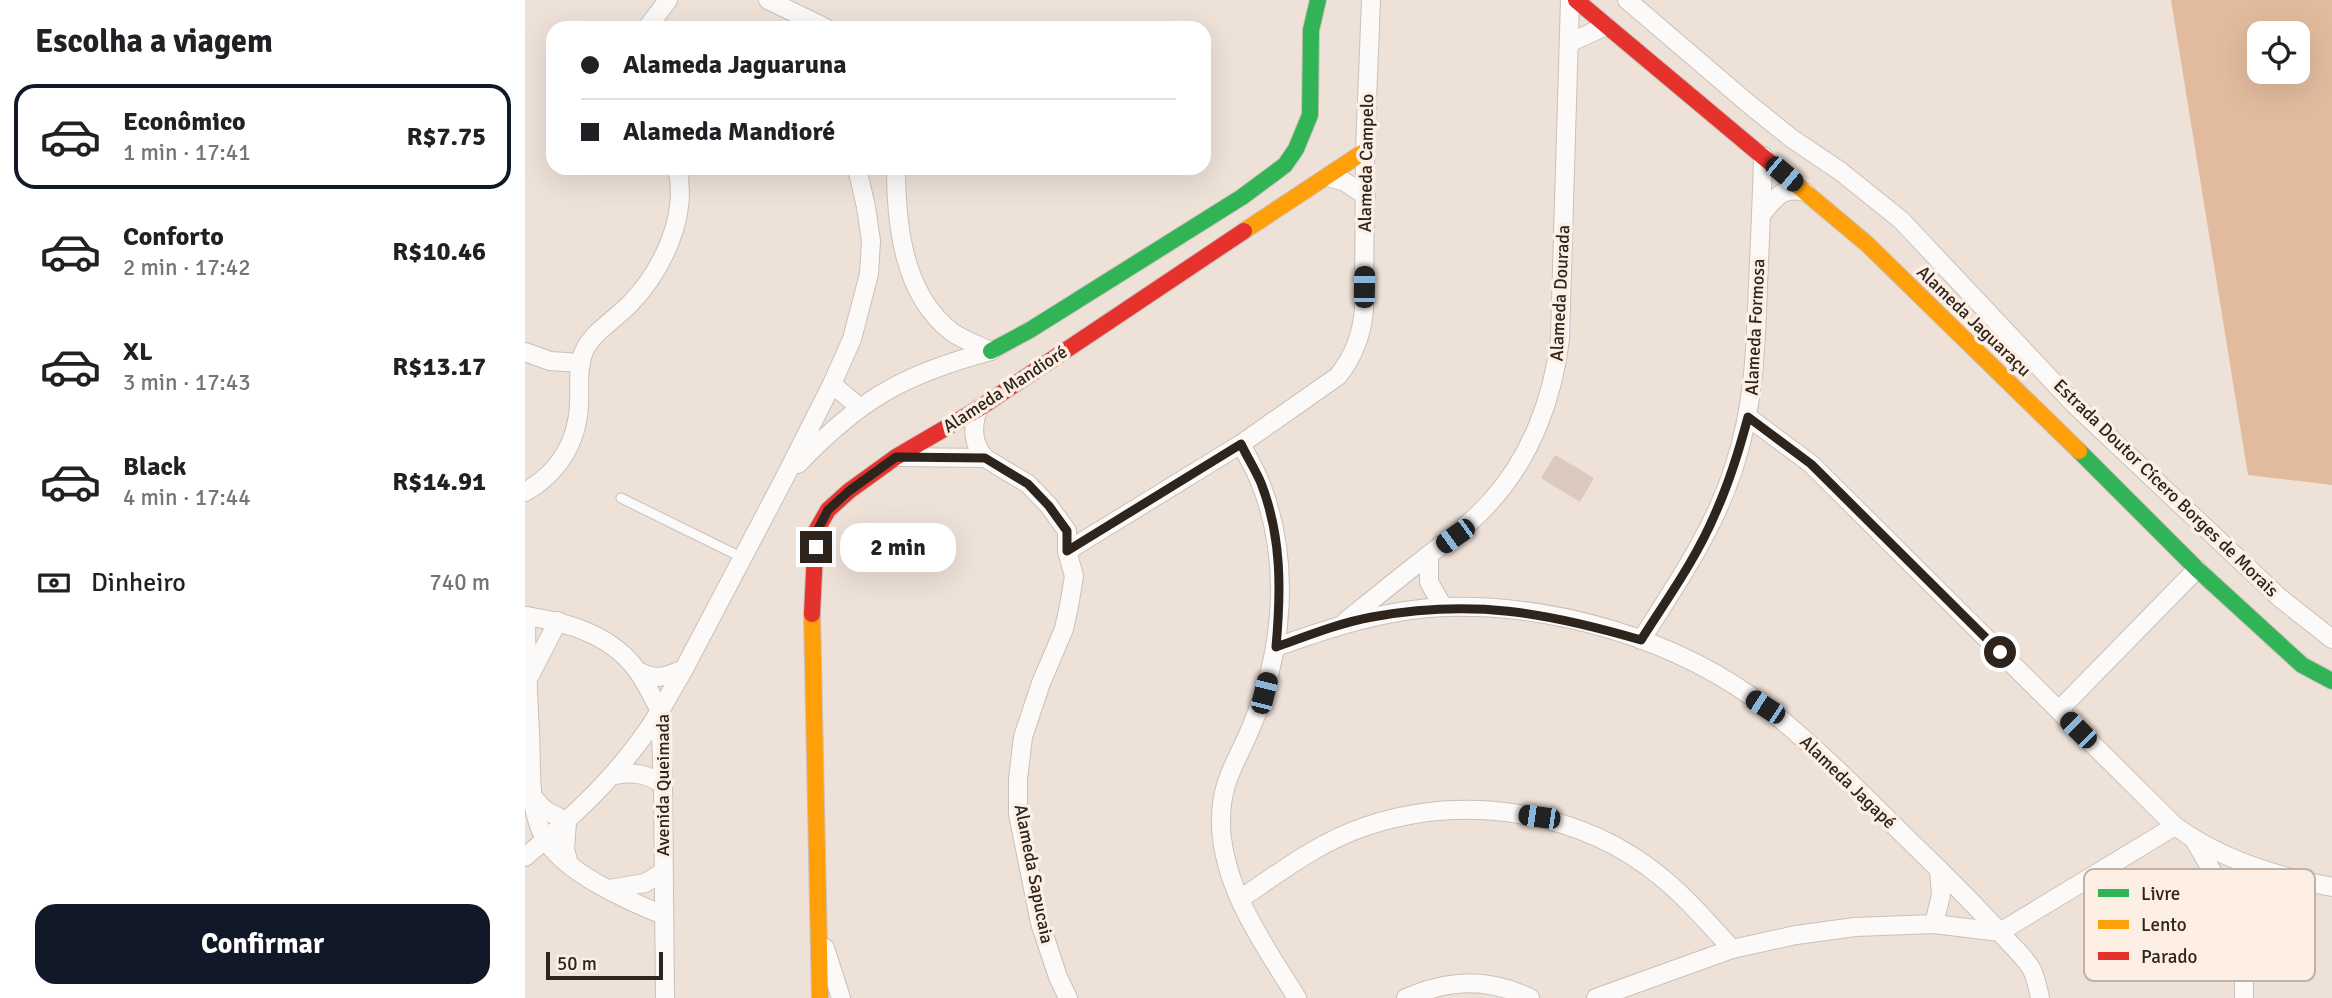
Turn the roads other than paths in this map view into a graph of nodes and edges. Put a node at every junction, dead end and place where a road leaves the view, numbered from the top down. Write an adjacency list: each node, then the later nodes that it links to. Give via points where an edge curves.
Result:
1 (668, 0): 8 (street)
2 (768, 0): 9 (street)
3 (1318, 0): 21 (street, via 1311,30 1310,115 1285,165 1231,204)
4 (1371, 0): 12 (street, Alameda Campelo)
5 (1570, 0): 11 (street, Alameda Dourada)
6 (1576, 0): 10 (street, Alameda Jaguaraçu)
7 (1627, 0): 42 (street, Estrada Doutor Cícero Borges de Morais, via 1791,138 1901,220 2075,405 2280,598)
8 (652, 21)
9 (812, 21)
10 (1607, 26): 11 (street); 13 (street, Alameda Jaguaraçu)
11 (1569, 43): 35 (street, Alameda Dourada, via 1556,369 1535,433 1517,467 1492,501)
12 (1365, 150): 17 (street, Alameda Mandioré); 19 (street, Alameda Campelo)
13 (1763, 156): 18 (street, Alameda Jaguaraçu); 20 (street, Alameda Formosa)
14 (678, 175): 23 (street, via 677,219 662,255 643,289 591,340)
15 (858, 175): 24 (street, Avenida Queimada, via 871,241 869,274 859,317)
16 (896, 175): 21 (street, via 901,237 913,282 938,320)
17 (1328, 177): 19 (street); 26 (street, Alameda Mandioré)
18 (1805, 192): 20 (street, via 1792,189 1779,194); 37 (street, Alameda Jaguaraçu, via 1951,324)
19 (1366, 196): 28 (street, Alameda Campelo, via 1363,326 1349,362 1338,376)
20 (1761, 215): 27 (street, Alameda Formosa, via 1756,365)
21 (991, 351): 25 (street, Avenida Queimada, via 944,363)
22 (525, 352): 23 (street, via 551,361)
23 (581, 363): 32 (street, via 577,423 569,448 549,474)
24 (832, 384): 25 (street); 31 (street, Avenida Queimada)
25 (859, 407): 31 (street, Avenida Queimada)
26 (978, 409): 29 (street, Alameda Mandioré); 30 (street, via 974,436)
27 (1748, 417): 43 (street, Alameda Formosa, via 1715,516); 49 (street, via 1811,464)
28 (1241, 444): 34 (street, Alameda Campelo); 44 (street, via 1271,514 1280,595)
29 (896, 457): 30 (street); 70 (street, Alameda Mandioré, via 828,510 817,531 812,591)
30 (985, 458): 34 (street, Alameda Sapucaia, via 1028,484 1049,506 1067,531)
31 (785, 477): 36 (street, Avenida Queimada)
32 (525, 492)
33 (621, 498): 36 (lane)
34 (1067, 551): 76 (street, Alameda Sapucaia, via 1074,576 1069,606 1023,737 1018,814 1040,923)
35 (1429, 555): 38 (street, via 1429,582); 41 (street, Alameda Dourada)
36 (743, 558): 45 (street, Avenida Queimada)
37 (2197, 569): 47 (street, Alameda Jaguaraçu, via 2302,665); 49 (street)
38 (1443, 607): 41 (street, Alameda Jagapé); 43 (street, Alameda Jagapé, via 1548,615)
39 (525, 616): 40 (street); 48 (street)
40 (558, 621): 46 (street, via 597,636); 48 (street)
41 (1341, 625): 44 (street, Alameda Jagapé)
42 (2332, 639)
43 (1641, 640): 60 (street, Alameda Jagapé, via 1723,679 1765,707 1813,746)
44 (1276, 647): 67 (street, via 1252,727 1231,767 1221,808 1226,855)
45 (684, 669): 46 (street, via 653,678); 50 (street, Avenida Queimada)
46 (638, 671): 50 (street)
47 (2332, 681)
48 (526, 684): 53 (street)
49 (2059, 710): 55 (street)
50 (660, 711): 51 (street); 52 (street, Avenida Queimada)
51 (614, 775): 52 (street, via 644,774); 54 (street)
52 (663, 784): 64 (street, Avenida Queimada)
53 (533, 797): 54 (street); 56 (street)
54 (567, 822): 56 (street); 59 (street)
55 (2175, 826): 57 (street); 61 (street)
56 (546, 840): 58 (street); 59 (street)
57 (2194, 840): 62 (street); 63 (street)
58 (525, 858)
59 (569, 864): 66 (street)
60 (1939, 869): 69 (street, via 1941,895); 71 (street, Alameda Jagapé)
61 (2104, 869)
62 (2211, 869)
63 (2261, 869)
64 (663, 872): 66 (street, via 645,883); 68 (street, Avenida Queimada)
65 (2084, 881): 71 (street)
66 (610, 889): 68 (street)
67 (1240, 899): 72 (street, via 1363,827 1450,809 1492,810 1565,825 1624,851 1686,899); 77 (street)
68 (663, 915): 73 (street, Avenida Queimada)
69 (1934, 925): 71 (street); 72 (street, via 1855,926)
70 (819, 930): 74 (street, Alameda Mandioré); 75 (street, Alameda Mandioré)
71 (2000, 932): 81 (street, Alameda Jagapé, via 2030,966)
72 (1733, 948): 80 (street)
73 (665, 998)
74 (820, 998)
75 (841, 998)
76 (1068, 998)
77 (1297, 998)
78 (1406, 998): 79 (street, via 1456,982 1493,985)
79 (1531, 998)
80 (1596, 998)
81 (2040, 998)

